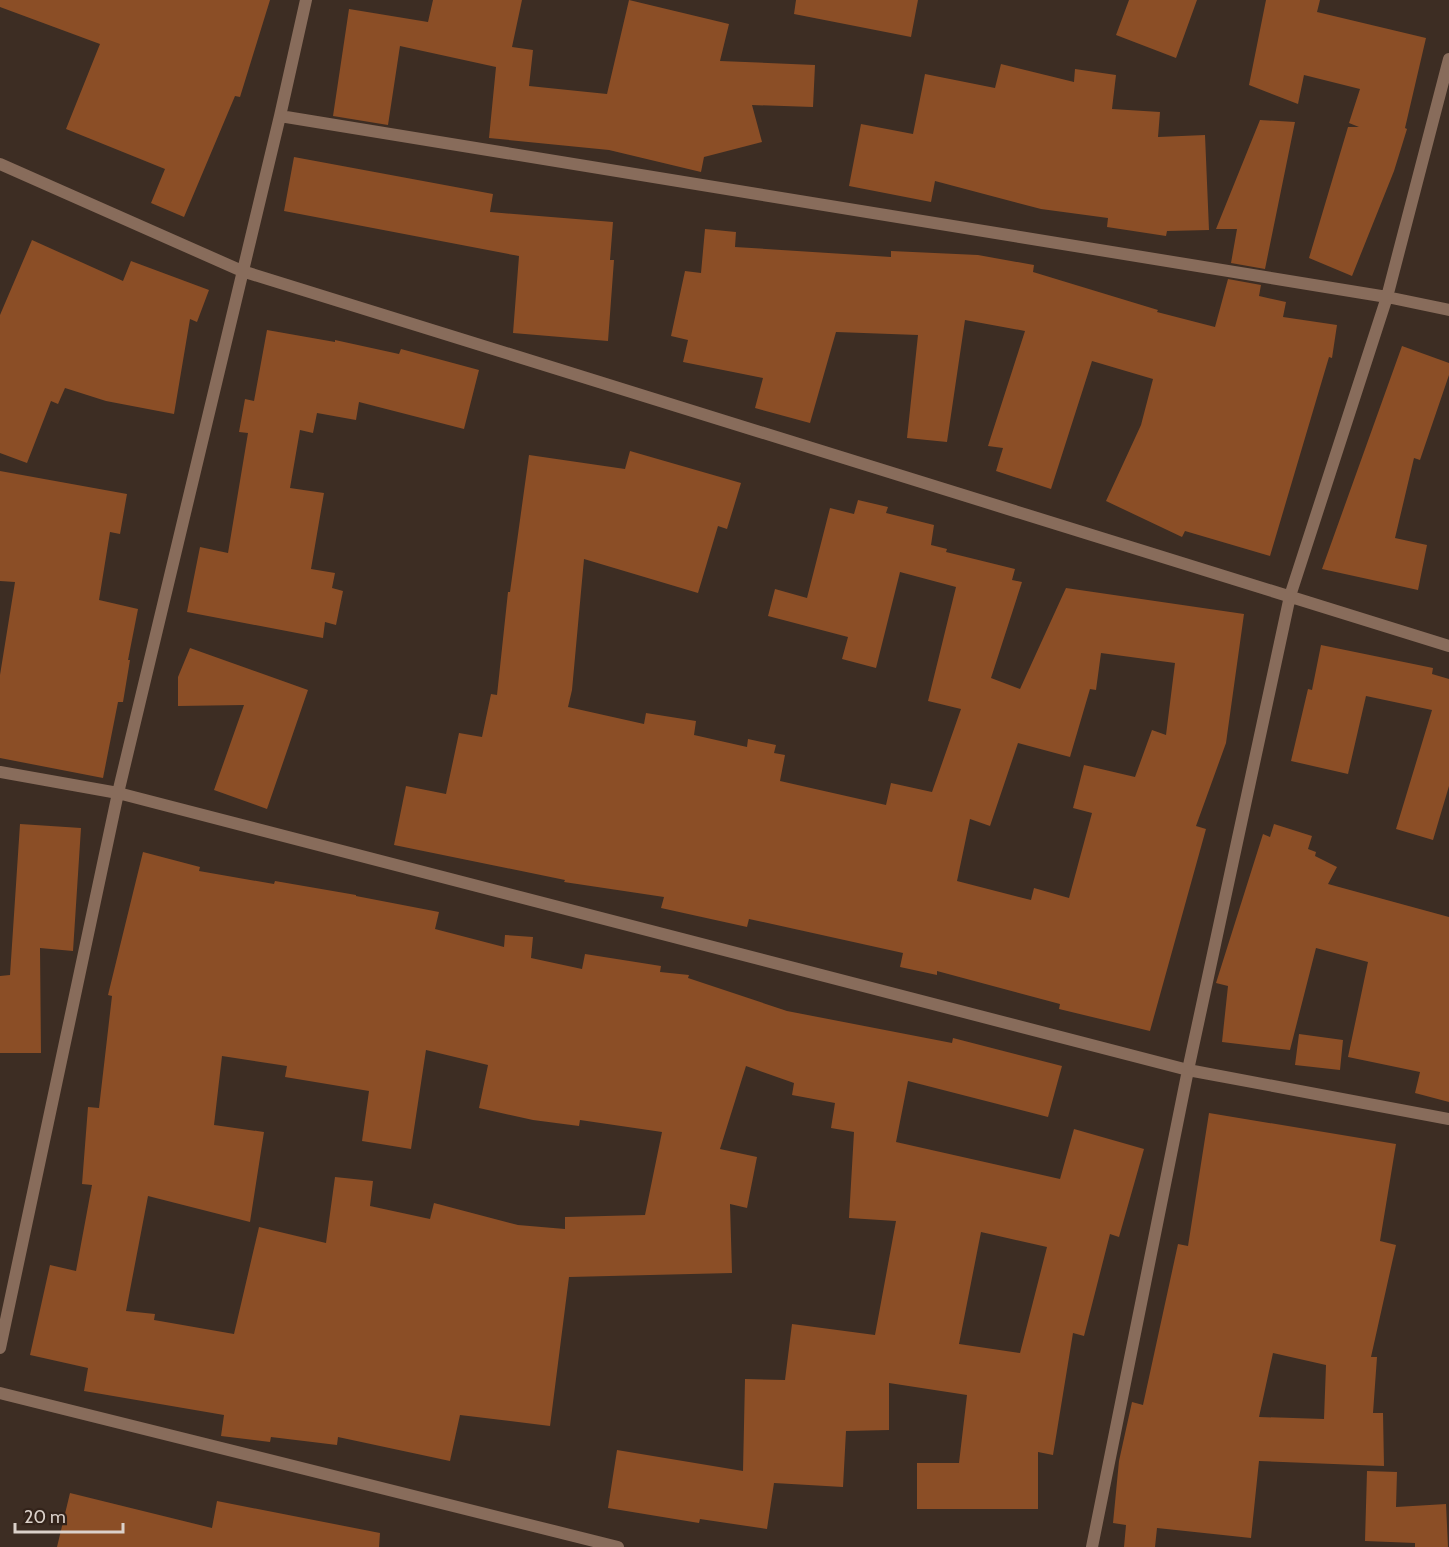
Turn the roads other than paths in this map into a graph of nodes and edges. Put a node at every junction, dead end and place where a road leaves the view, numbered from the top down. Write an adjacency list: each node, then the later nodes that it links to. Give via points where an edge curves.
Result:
1 (306, 0): 3 (street)
2 (1449, 59): 6 (street)
3 (280, 116): 5 (street); 6 (street)
4 (0, 164): 5 (street)
5 (242, 271): 8 (street); 11 (street)
6 (1387, 297): 7 (street); 8 (street)
7 (1449, 310)
8 (1290, 596): 9 (street); 12 (street)
9 (1449, 646)
10 (0, 772): 11 (street)
11 (118, 793): 12 (street); 14 (street)
12 (1188, 1070): 13 (street); 18 (street)
13 (1449, 1119)
14 (0, 1348)
15 (0, 1393): 16 (street)
16 (582, 1543): 17 (street)
17 (618, 1547)
18 (1092, 1547)

